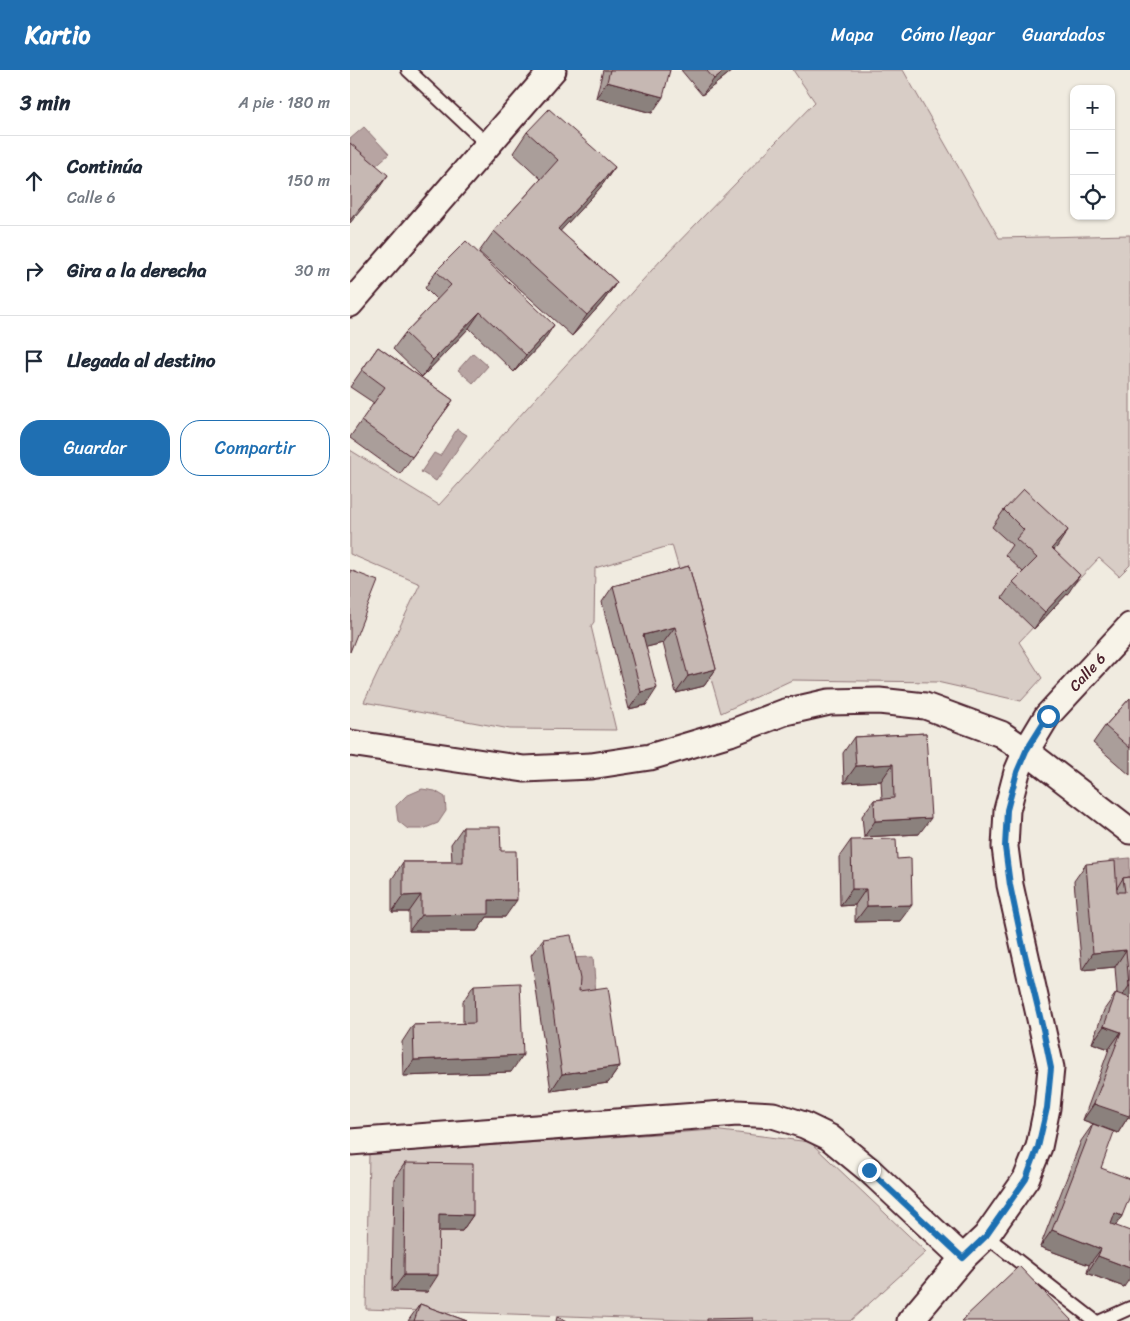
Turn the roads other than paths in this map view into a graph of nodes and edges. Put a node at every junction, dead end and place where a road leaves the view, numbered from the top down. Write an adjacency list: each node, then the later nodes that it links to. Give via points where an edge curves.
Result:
1 (408, 70): 3 (lane)
2 (553, 70): 3 (street)
3 (488, 145): 4 (street)
4 (350, 304)
5 (1130, 626): 7 (street, Calle 6, via 1048,716)
6 (350, 743): 7 (street, via 524,769 592,766 650,757 730,733 785,712 829,702 879,701 925,706 1001,734)
7 (1026, 751): 8 (street); 10 (street, Calle 6, via 1007,810 1005,847 1010,885 1051,1068 1047,1108 1026,1179)
8 (1130, 830)
9 (350, 1142): 11 (street, via 737,1113 773,1115 829,1137 863,1164)
10 (986, 1236): 11 (street, Calle 6); 14 (lane)
11 (963, 1258): 13 (street, Calle 6)
12 (1130, 1308): 15 (lane)
13 (910, 1321)
14 (1095, 1321)
15 (1101, 1321)

